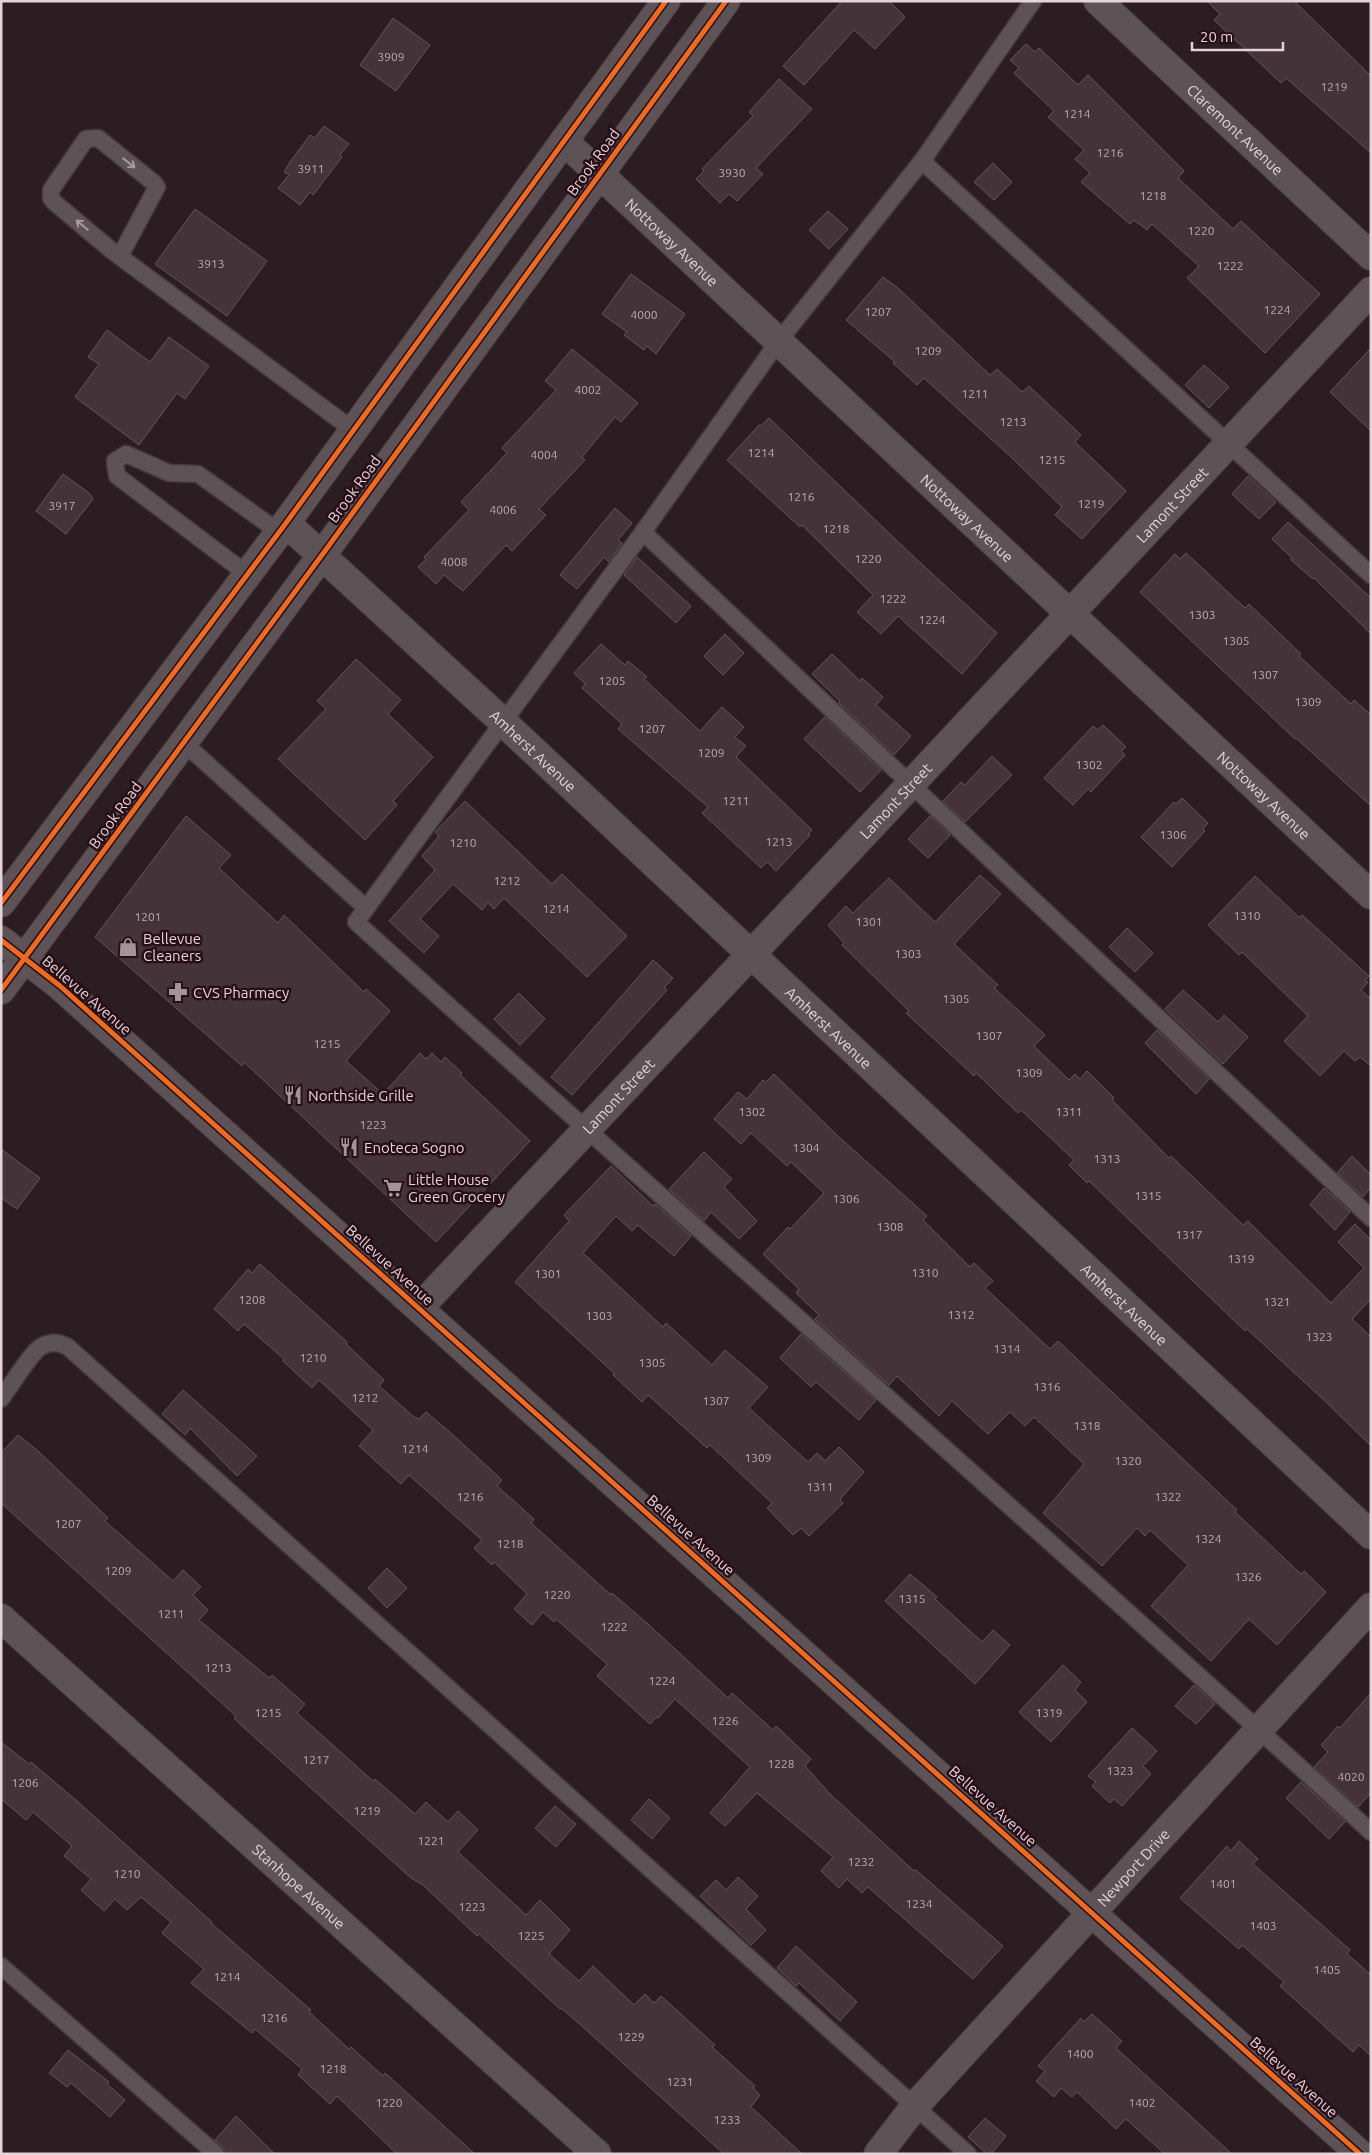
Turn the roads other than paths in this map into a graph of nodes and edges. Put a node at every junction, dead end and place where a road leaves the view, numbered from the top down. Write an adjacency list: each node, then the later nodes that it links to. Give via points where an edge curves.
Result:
1 (666, 1): 5 (street)
2 (726, 1): 7 (street, Brook Road)
3 (1033, 1): 6 (lane)
4 (1098, 1): 9 (street, Claremont Avenue)
5 (564, 141): 7 (street, Nottoway Avenue); 12 (street)
6 (922, 161): 11 (lane); 13 (lane)
7 (600, 174): 11 (street, Nottoway Avenue); 16 (street, Brook Road)
8 (120, 256): 8 (lane, one-way to 8, via 51,198 51,190 86,140 91,138 98,138 157,187); 12 (lane)
9 (1371, 256)
10 (1371, 291): 13 (street, Lamont Street)
11 (778, 342): 15 (lane); 19 (street, Nottoway Avenue)
12 (354, 430): 14 (street)
13 (1229, 443): 18 (lane); 19 (street, Lamont Street)
14 (283, 527): 16 (street, Amherst Avenue); 17 (street); 17 (lane, via 198,474 169,473 126,454 115,461 117,476)
15 (643, 532): 20 (lane); 22 (lane)
16 (322, 555): 20 (street, Amherst Avenue); 21 (street, Brook Road)
17 (247, 574): 24 (street)
18 (1371, 574)
19 (1069, 613): 22 (street, Lamont Street); 23 (street, Nottoway Avenue)
20 (503, 722): 25 (lane); 27 (street, Amherst Avenue)
21 (184, 742): 25 (lane); 28 (street, Brook Road)
22 (911, 784): 27 (street, Lamont Street); 31 (lane)
23 (1371, 895)
24 (1, 903)
25 (366, 908): 30 (lane, via 356,922)
26 (1, 940): 28 (street, Bellevue Avenue)
27 (750, 956): 30 (street, Lamont Street); 34 (street, Amherst Avenue)
28 (25, 958): 29 (street, Brook Road); 32 (street, Bellevue Avenue)
29 (1, 990)
30 (586, 1131): 32 (street, Lamont Street); 37 (lane)
31 (1371, 1218)
32 (419, 1308): 39 (street, Bellevue Avenue)
33 (1, 1399): 41 (lane, via 39,1348 52,1342 68,1347)
34 (1371, 1535)
35 (1371, 1607): 37 (street, Newport Drive)
36 (1, 1618): 43 (street, Stanhope Avenue)
37 (1258, 1729): 38 (lane); 39 (street, Newport Drive)
38 (1371, 1832)
39 (1092, 1912): 41 (street, Newport Drive); 46 (street, Bellevue Avenue)
40 (1, 1966): 42 (lane)
41 (915, 2106): 44 (street, Newport Drive); 45 (lane)
42 (216, 2154)
43 (597, 2154)
44 (878, 2154)
45 (968, 2154)
46 (1360, 2154)

